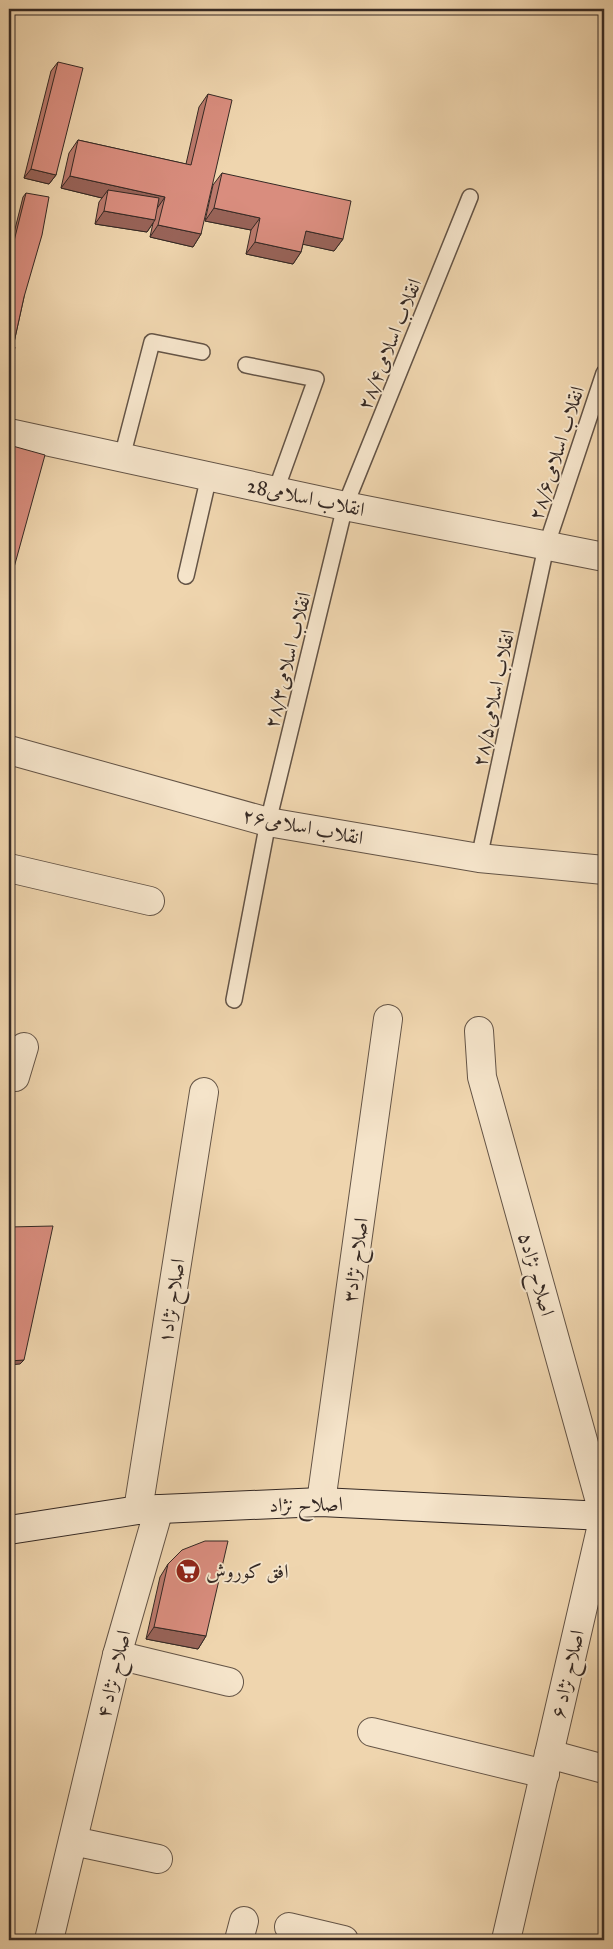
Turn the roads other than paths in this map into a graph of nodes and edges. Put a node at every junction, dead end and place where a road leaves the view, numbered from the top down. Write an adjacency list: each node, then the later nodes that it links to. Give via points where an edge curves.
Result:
1 (470, 197): 9 (lane, انقلاب اسلامی۲۸/۴)
2 (202, 352): 6 (lane, via 152,342)
3 (246, 365): 8 (lane, via 316,379)
4 (604, 373): 10 (lane, انقلاب اسلامی۲۸/۶)
5 (9, 433): 6 (street, 28انقلاب اسلامی)
6 (122, 458): 7 (street, 28انقلاب اسلامی)
7 (209, 476): 8 (street, 28انقلاب اسلامی); 12 (lane)
8 (276, 490): 9 (street, 28انقلاب اسلامی)
9 (346, 506): 10 (street, 28انقلاب اسلامی); 14 (lane, انقلاب اسلامی۲۸/۳)
10 (546, 547): 11 (street, 28انقلاب اسلامی); 15 (lane, انقلاب اسلامی۲۸/۵)
11 (604, 557)
12 (186, 576)
13 (9, 750): 14 (street, انقلاب اسلامی۲۶)
14 (268, 822): 15 (street, انقلاب اسلامی۲۶); 19 (lane, انقلاب اسلامی۲۸/۳)
15 (479, 858): 17 (street, انقلاب اسلامی۲۶)
16 (9, 868): 18 (street)
17 (604, 870)
18 (150, 901)
19 (234, 1000)
20 (388, 1019): 25 (street, اصلاح نژاد۳)
21 (479, 1031): 27 (street, اصلاح نژاد۵, via 482,1077)
22 (24, 1047): 23 (street, via 15,1077)
23 (9, 1075)
24 (204, 1092): 26 (street, اصلاح نژاد۱)
25 (321, 1502): 26 (street, اصلاح نژاد); 27 (street, اصلاح نژاد)
26 (149, 1510): 28 (street, اصلاح نژاد); 29 (street, ۴ اصلاح نژاد)
27 (604, 1516): 32 (street, ۶ اصلاح نژاد)
28 (9, 1530)
29 (117, 1655): 30 (street); 34 (street, ۴ اصلاح نژاد)
30 (229, 1682)
31 (372, 1732): 32 (street)
32 (547, 1764): 33 (street); 39 (street, ۶ اصلاح نژاد)
33 (604, 1769)
34 (73, 1841): 35 (street); 37 (street, ۴ اصلاح نژاد)
35 (158, 1859)
36 (289, 1928): 38 (street)
37 (49, 1940)
38 (344, 1940)
39 (506, 1940)

